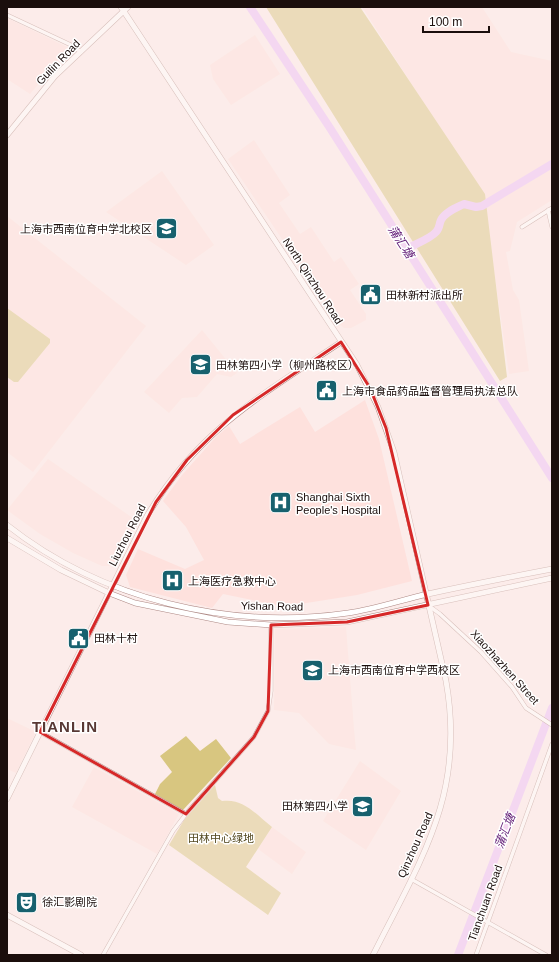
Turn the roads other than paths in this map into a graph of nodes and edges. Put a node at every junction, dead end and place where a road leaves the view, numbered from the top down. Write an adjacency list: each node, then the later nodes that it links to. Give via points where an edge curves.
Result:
1 (128, 7): 2 (street, Guilin Road)
2 (122, 9): 4 (street, Guilin Road); 9 (street, North Qinzhou Road)
3 (7, 15): 4 (street)
4 (81, 52): 5 (street, Guilin Road, via 55,76)
5 (7, 135)
6 (550, 209): 7 (street); 8 (street)
7 (522, 226)
8 (552, 227)
9 (341, 342): 14 (street, Liuzhou Road, via 243,408 196,450 178,470 156,502); 16 (street, North Qinzhou Road, via 367,382 386,428 400,477)
10 (7, 524): 14 (street, Yishan Road, via 54,557)
11 (7, 538): 15 (street, Yishan Road, via 61,570)
12 (551, 569): 16 (street, Yishan Road)
13 (552, 578): 17 (street, Yishan Road)
14 (112, 586): 15 (street, Liuzhou Road); 16 (street, Yishan Road, via 161,602 248,617 327,616 381,608)
15 (109, 593): 18 (street, Yishan Road, via 135,603 193,616); 20 (street, Liuzhou Road)
16 (426, 594): 17 (street, Qinzhou Road)
17 (428, 606): 18 (street, Yishan Road, via 347,622); 19 (street, Xiaozhazhen Street, via 464,635 507,681 526,708); 24 (street, Qinzhou Road, via 449,698 451,755 441,809)
18 (271, 625): 23 (street, via 271,685 268,711 254,737)
19 (551, 725)
20 (40, 732): 22 (street, Liuzhou Road); 23 (street)
21 (552, 744): 26 (street, Tianchuan Road)
22 (7, 799)
23 (186, 814): 28 (street, via 173,831)
24 (412, 879): 26 (street); 29 (street, Qinzhou Road)
25 (7, 914): 27 (street)
26 (487, 922): 30 (street, Tianchuan Road); 31 (street)
27 (80, 955)
28 (102, 955)
29 (373, 955)
30 (476, 955)
31 (546, 955)

